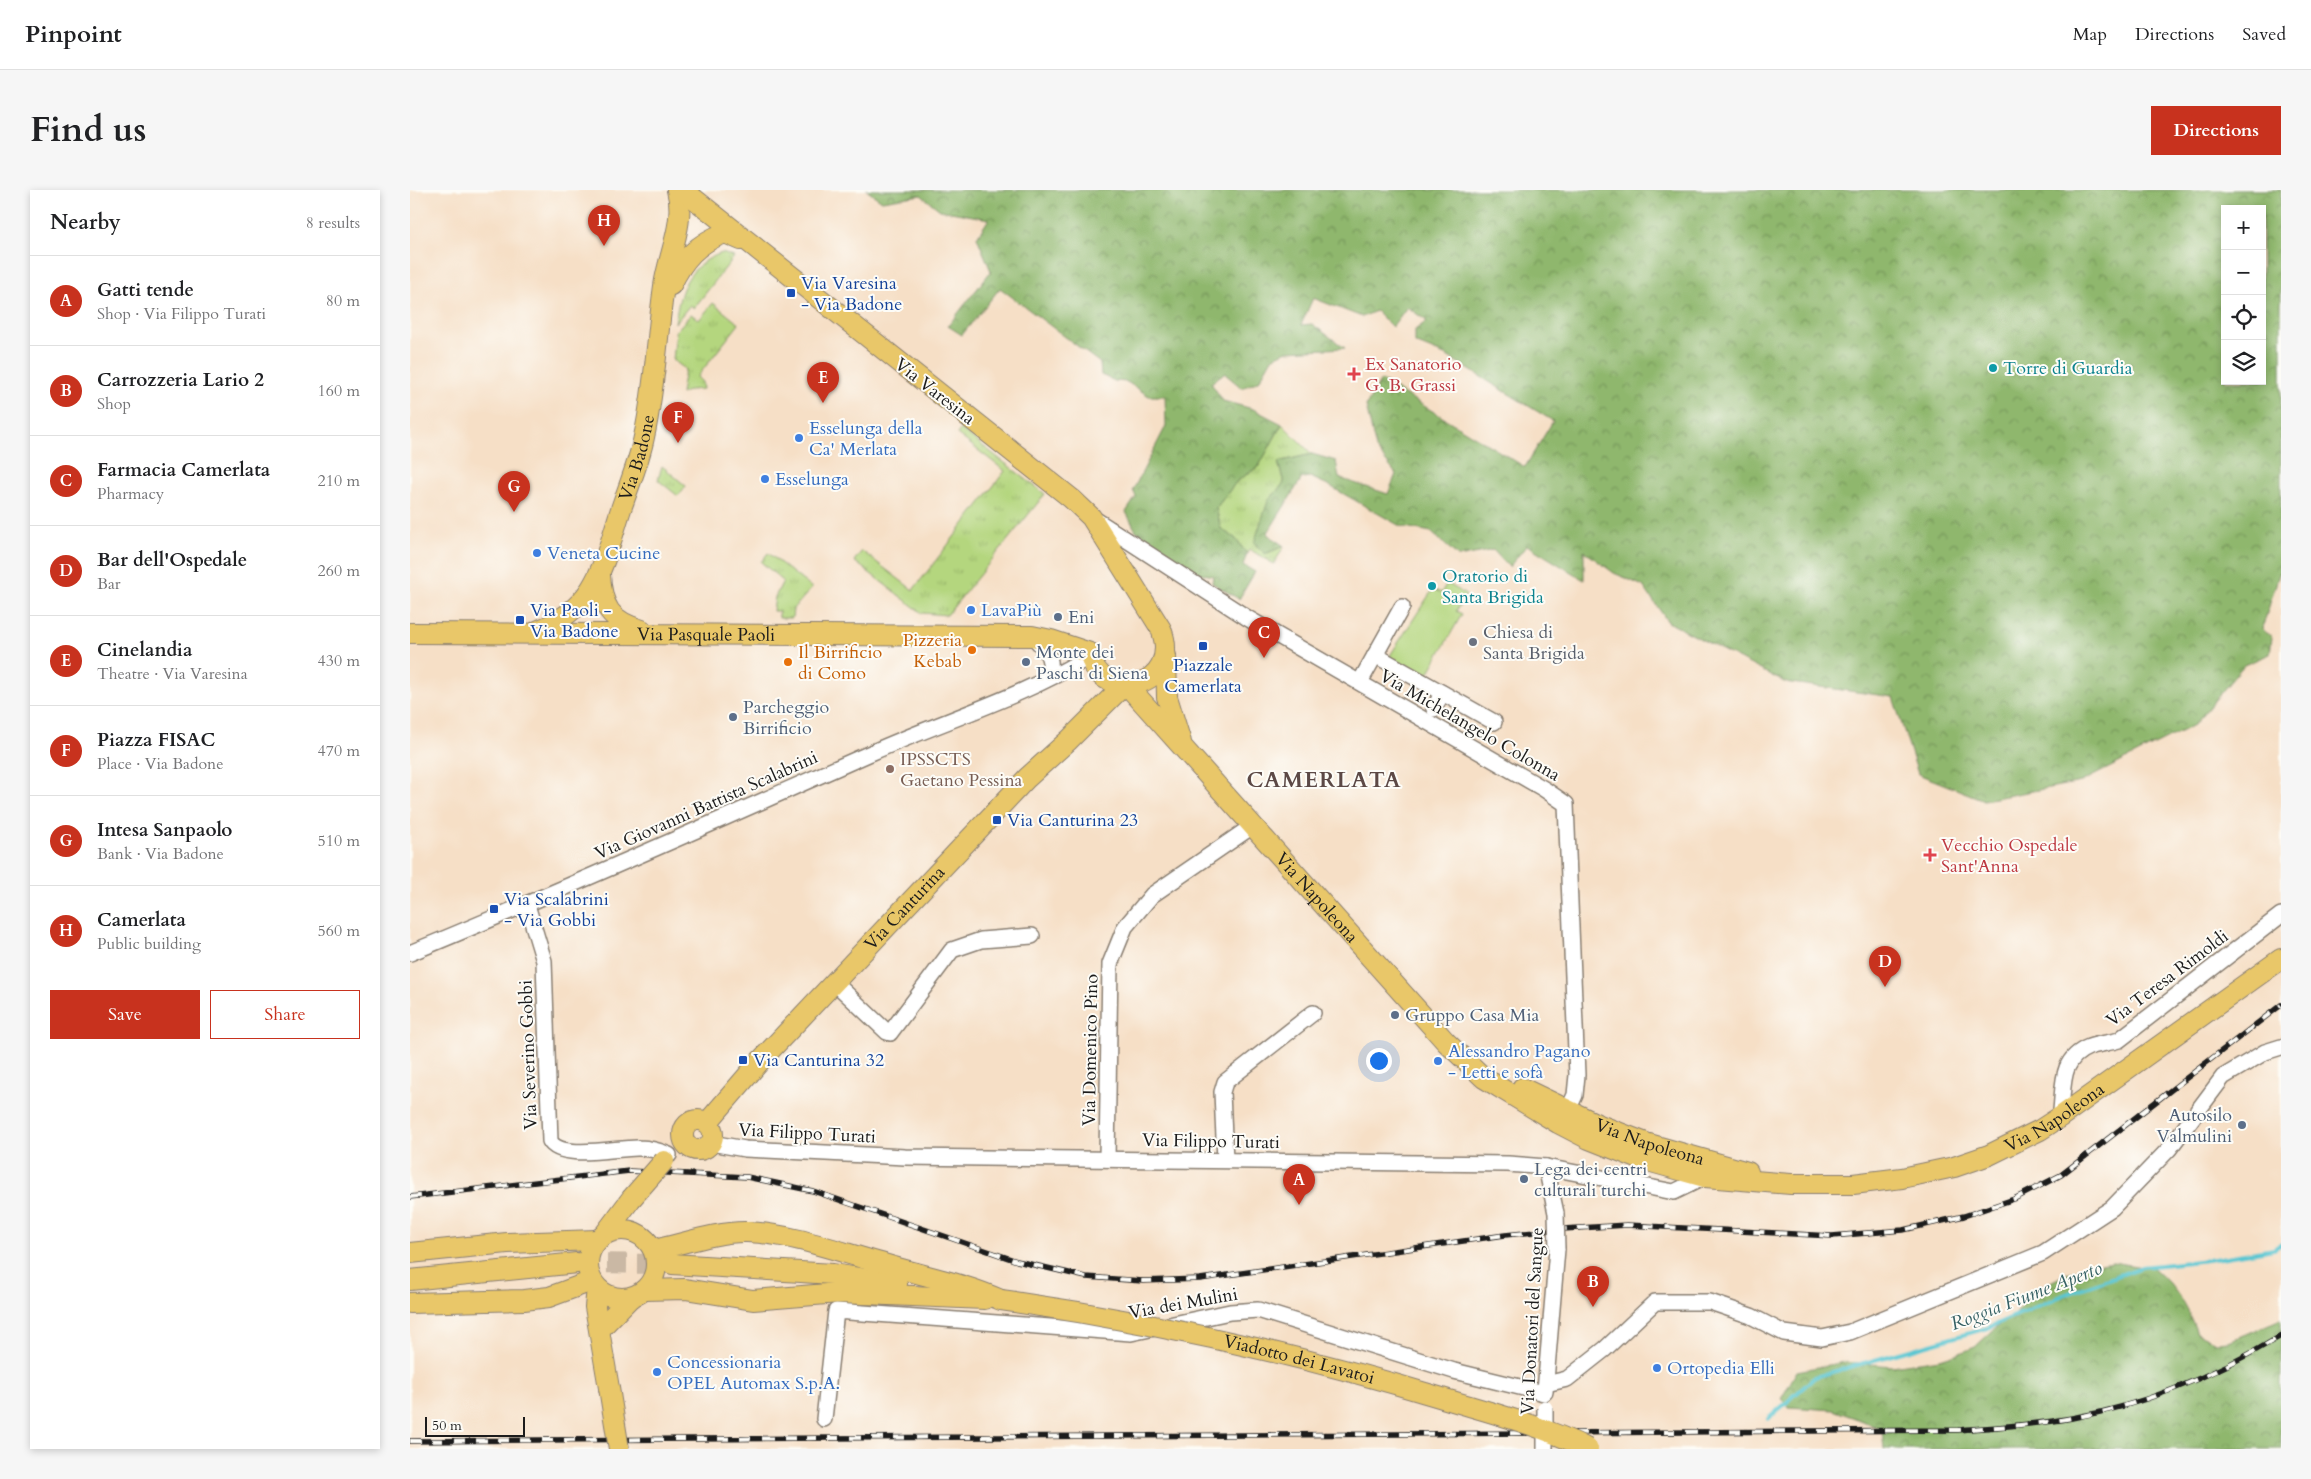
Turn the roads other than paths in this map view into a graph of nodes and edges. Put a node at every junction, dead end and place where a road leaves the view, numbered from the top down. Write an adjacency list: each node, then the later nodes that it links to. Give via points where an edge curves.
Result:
1 (677, 190): 4 (main road, Via Badone, via 680,211)
2 (683, 190): 3 (main road, Via Varesina)
3 (749, 245): 4 (main road, Via Badone, via 724,233 700,245 679,268); 5 (main road, Via Varesina)
4 (662, 308): 6 (main road, Via Badone, via 644,437)
5 (1091, 517): 12 (main road, Via Varesina, via 1156,620 1165,638); 16 (street, Via Michelangelo Colonna, via 1249,619)
6 (600, 575): 9 (main road, Via Badone, via 571,612 559,621); 10 (main road, Via Badone, via 606,607 615,618 626,625)
7 (1402, 607): 14 (street)
8 (410, 634): 9 (main road, Via Pasquale Paoli)
9 (528, 634): 10 (main road, Via Pasquale Paoli)
10 (663, 635): 11 (main road, Via Pasquale Paoli)
11 (1032, 636): 13 (main road, Via Pasquale Paoli); 15 (street, via 1050,659 1050,670)
12 (1166, 649): 17 (main road, via 1164,661 1148,680); 21 (main road, Via Napoleona, via 1167,697)
13 (1090, 654): 15 (street); 17 (main road, via 1097,670)
14 (1375, 655): 16 (street); 18 (street)
15 (1044, 680): 23 (street, Via Giovanni Battista Scalabrini, via 879,749)
16 (1360, 682): 33 (street, Via Michelangelo Colonna, via 1566,804 1577,1075 1575,1095)
17 (1117, 687): 21 (main road, Via Napoleona); 28 (main road, Via Canturina)
18 (1442, 693): 19 (street); 20 (street)
19 (1434, 709)
20 (1494, 722)
21 (1187, 755): 22 (main road, Via Napoleona)
22 (1251, 827): 30 (main road, Via Napoleona); 39 (street, Via Domenico Pino, via 1152,894 1125,927 1110,964)
23 (527, 905): 26 (street, Via Giovanni Battista Scalabrini); 38 (street, Via Severino Gobbi, via 544,961 552,1146 563,1151 652,1150)
24 (2281, 915): 34 (street, Via Teresa Rimoldi, via 2119,1040 2092,1046 2074,1056 2064,1074)
25 (1032, 936): 28 (street, via 980,940 952,950 890,1032)
26 (410, 953)
27 (2281, 959): 34 (main road, Via Napoleona)
28 (834, 982): 35 (main road, Via Canturina)
29 (1313, 1013): 40 (street, via 1225,1082 1222,1092)
30 (1446, 1042): 32 (main road, Via Napoleona, via 1484,1078); 33 (main road, Via Napoleona, via 1515,1084)
31 (2281, 1047): 57 (street, via 2265,1052 2223,1077 2169,1149 2112,1208 2042,1252 1850,1332 1822,1338 1784,1333 1751,1316 1710,1302 1655,1302 1567,1379)
32 (1534, 1108): 33 (main road, Via Napoleona); 42 (main road, Via Napoleona, via 1589,1140 1645,1161)
33 (1568, 1110): 43 (main road, Via Napoleona, via 1646,1143)
34 (2060, 1118): 43 (main road, Via Napoleona, via 1989,1155 1954,1167 1853,1184)
35 (707, 1123): 36 (main road, via 697,1120 689,1123 683,1134); 37 (main road, via 713,1131)
36 (684, 1142): 37 (main road, via 697,1151); 38 (main road)
37 (711, 1143): 39 (street, Via Filippo Turati, via 744,1149 841,1155)
38 (667, 1158): 44 (main road, bridge)
39 (1106, 1159): 40 (street, Via Filippo Turati)
40 (1225, 1160): 41 (street, Via Filippo Turati)
41 (1546, 1167): 42 (street, Via Filippo Turati, via 1674,1192); 57 (street, Via Donatori del Sangue, bridge, via 1556,1213 1558,1249)
42 (1705, 1177): 43 (main road, Via Napoleona, via 1724,1171)
43 (1790, 1184)
44 (631, 1199): 45 (main road, via 631,1214); 46 (main road)
45 (639, 1234): 46 (main road, via 621,1230); 47 (main road)
46 (601, 1237): 48 (main road); 52 (main road, via 588,1259 588,1270)
47 (654, 1250): 53 (main road, via 656,1271); 54 (main road, via 746,1232 791,1237 970,1286)
48 (410, 1253)
49 (577, 1263): 51 (main road)
50 (672, 1264): 54 (main road, via 833,1274)
51 (410, 1280)
52 (594, 1284): 53 (main road, via 611,1297); 55 (main road, via 549,1297 524,1300); 56 (main road, via 594,1307)
53 (638, 1294): 54 (main road, via 685,1289 753,1300 839,1293); 56 (main road)
54 (1001, 1300): 61 (main road, Viadotto dei Lavatoi, bridge, via 1161,1325 1302,1358 1520,1422)
55 (410, 1303)
56 (600, 1329): 59 (main road, bridge)
57 (1545, 1389): 58 (street, Via dei Mulini, via 1454,1371 1258,1310 1230,1312 1131,1333 836,1311); 60 (street, Via Donatori del Sangue, bridge)
58 (824, 1419)
59 (619, 1449)
60 (1545, 1449)
61 (1588, 1449)

